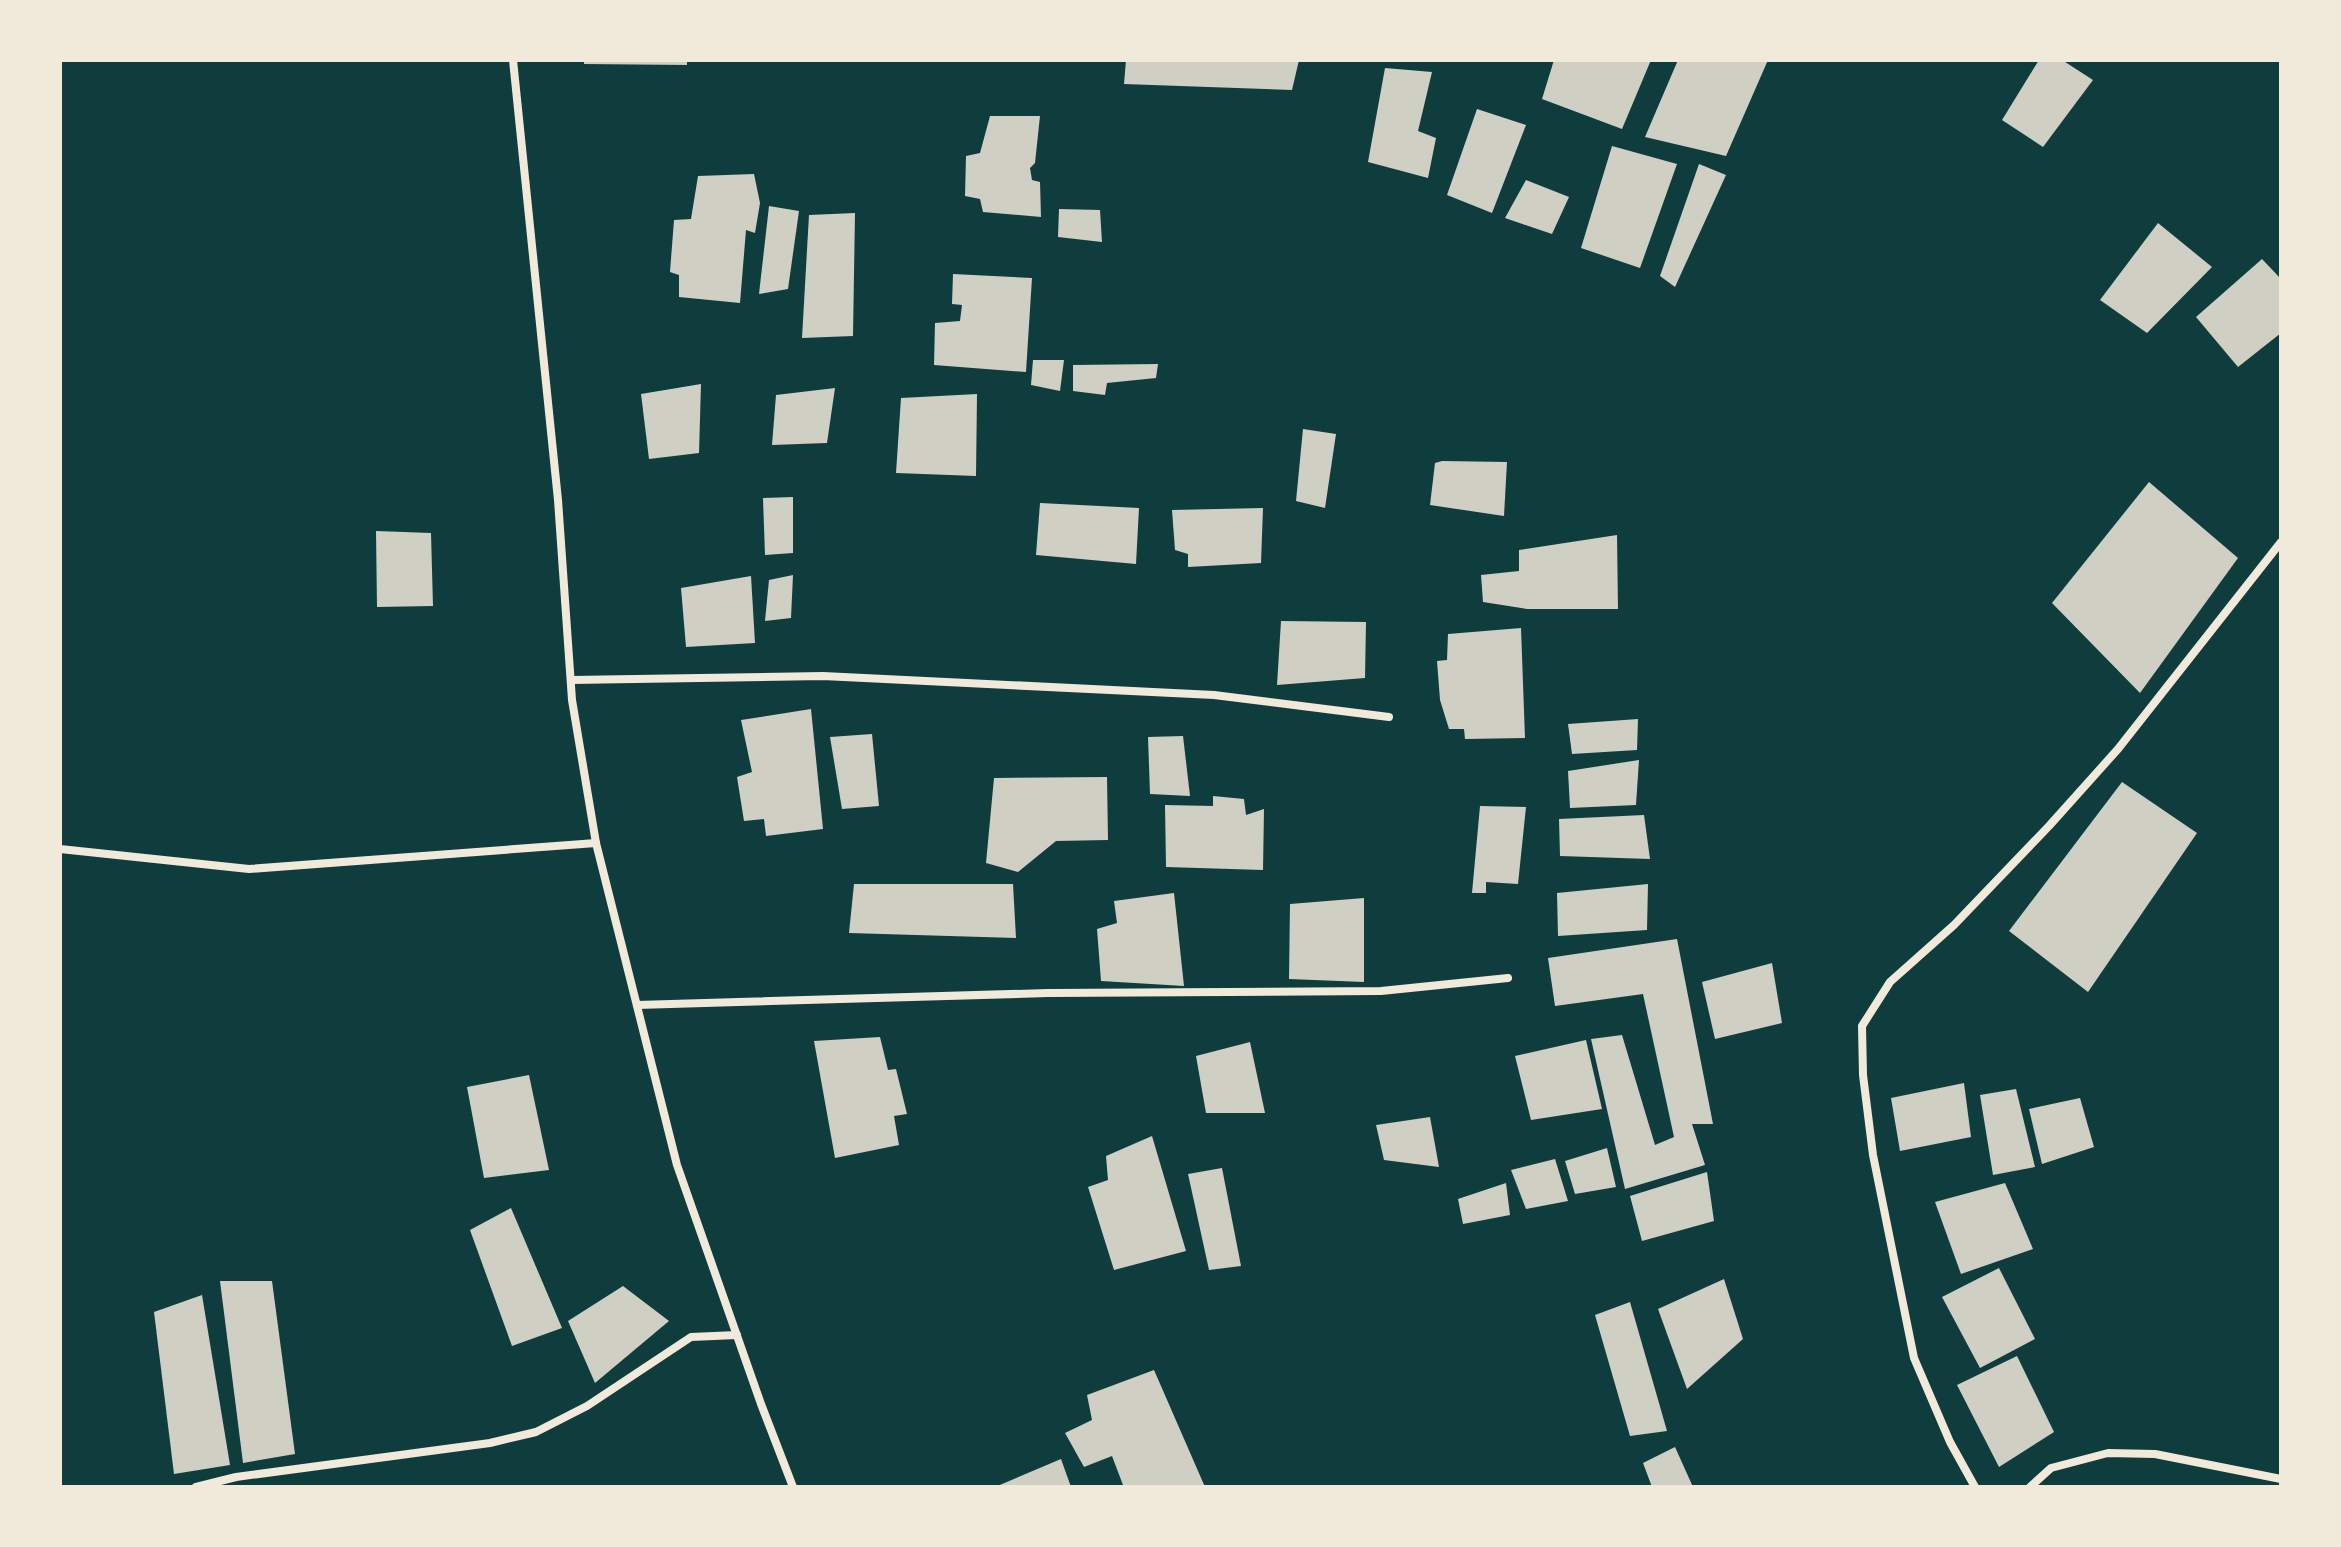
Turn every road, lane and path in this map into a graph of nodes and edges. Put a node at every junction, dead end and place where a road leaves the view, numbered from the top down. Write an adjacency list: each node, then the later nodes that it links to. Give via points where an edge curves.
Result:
1 (513, 60): 3 (street)
2 (2281, 542): 13 (street, via 2118,749 1954,925 1890,982 1862,1026 1873,1155 1914,1358)
3 (571, 680): 4 (street, via 823,676 1214,695); 5 (street)
4 (1389, 717)
5 (596, 843): 6 (street, via 249,869); 8 (street)
6 (60, 849)
7 (1508, 978): 8 (street, via 1381,991 1048,993)
8 (637, 1005): 9 (street, via 677,1165)
9 (737, 1335): 11 (street, via 691,1337 587,1406 536,1432); 12 (street)
10 (2281, 1479): 14 (street, via 2155,1454 2108,1453 2051,1468)
11 (196, 1487)
12 (793, 1487)
13 (1975, 1487)
14 (2030, 1487)

